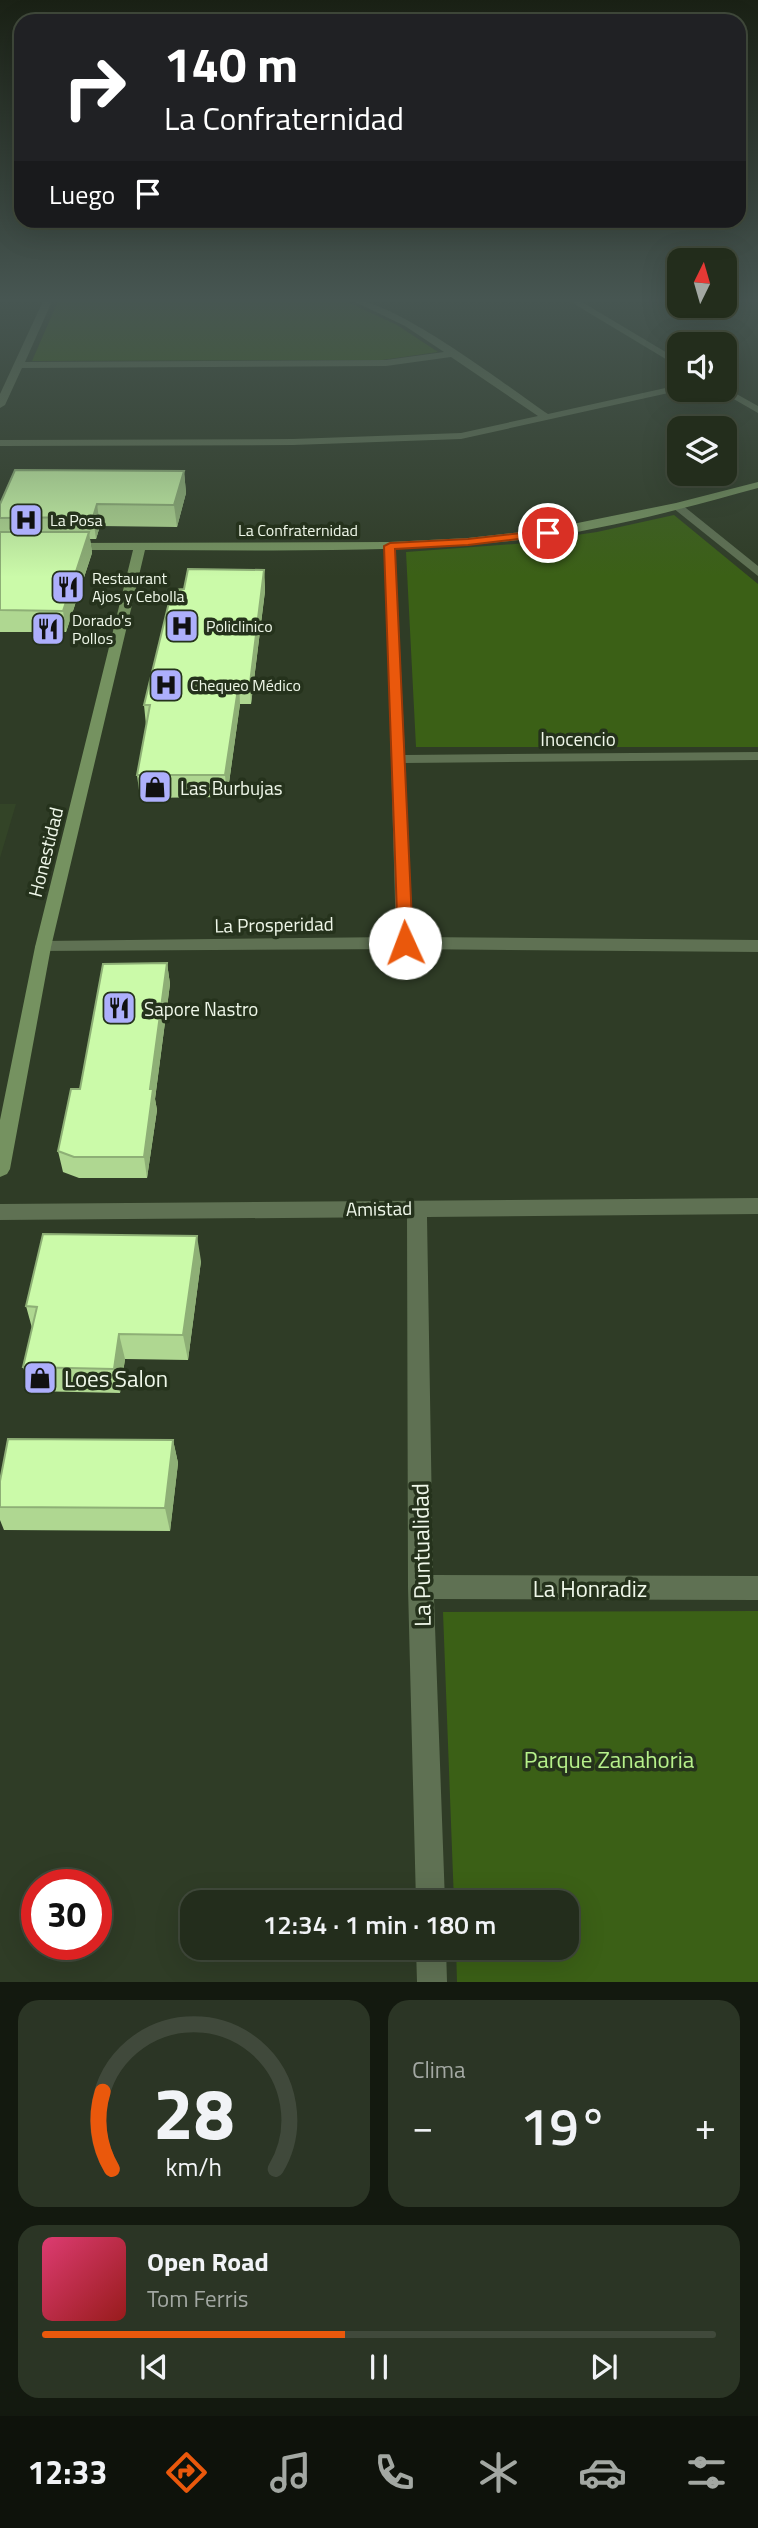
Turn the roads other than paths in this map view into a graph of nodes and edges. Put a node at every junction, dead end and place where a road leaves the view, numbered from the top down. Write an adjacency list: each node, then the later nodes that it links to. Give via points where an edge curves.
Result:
1 (509, 391): 5 (street)
2 (664, 391): 5 (street)
3 (737, 398): 4 (street)
4 (758, 410)
5 (548, 418): 6 (street, via 461,436 393,440)
6 (0, 443)
7 (758, 485): 8 (street, La Confraternidad)
8 (677, 506): 11 (street, La Confraternidad, via 548,533); 12 (street)
9 (51, 546): 10 (street, La Confraternidad)
10 (140, 546): 11 (street, La Confraternidad); 17 (street, Honestidad)
11 (390, 546): 14 (street)
12 (758, 572)
13 (758, 757): 14 (street, Inocencio)
14 (398, 759): 15 (street)
15 (405, 943): 16 (street, La Prosperidad); 17 (street, La Prosperidad)
16 (758, 946)
17 (43, 947): 18 (street, Honestidad)
18 (0, 1169)
19 (758, 1206): 20 (street, Amistad)
20 (417, 1207): 21 (street, Amistad); 22 (street, La Puntualidad)
21 (0, 1212)
22 (421, 1587): 23 (street, La Honradiz); 24 (street, La Puntualidad)
23 (758, 1588)
24 (430, 1890)
25 (431, 1960): 26 (street)
26 (432, 1982)

